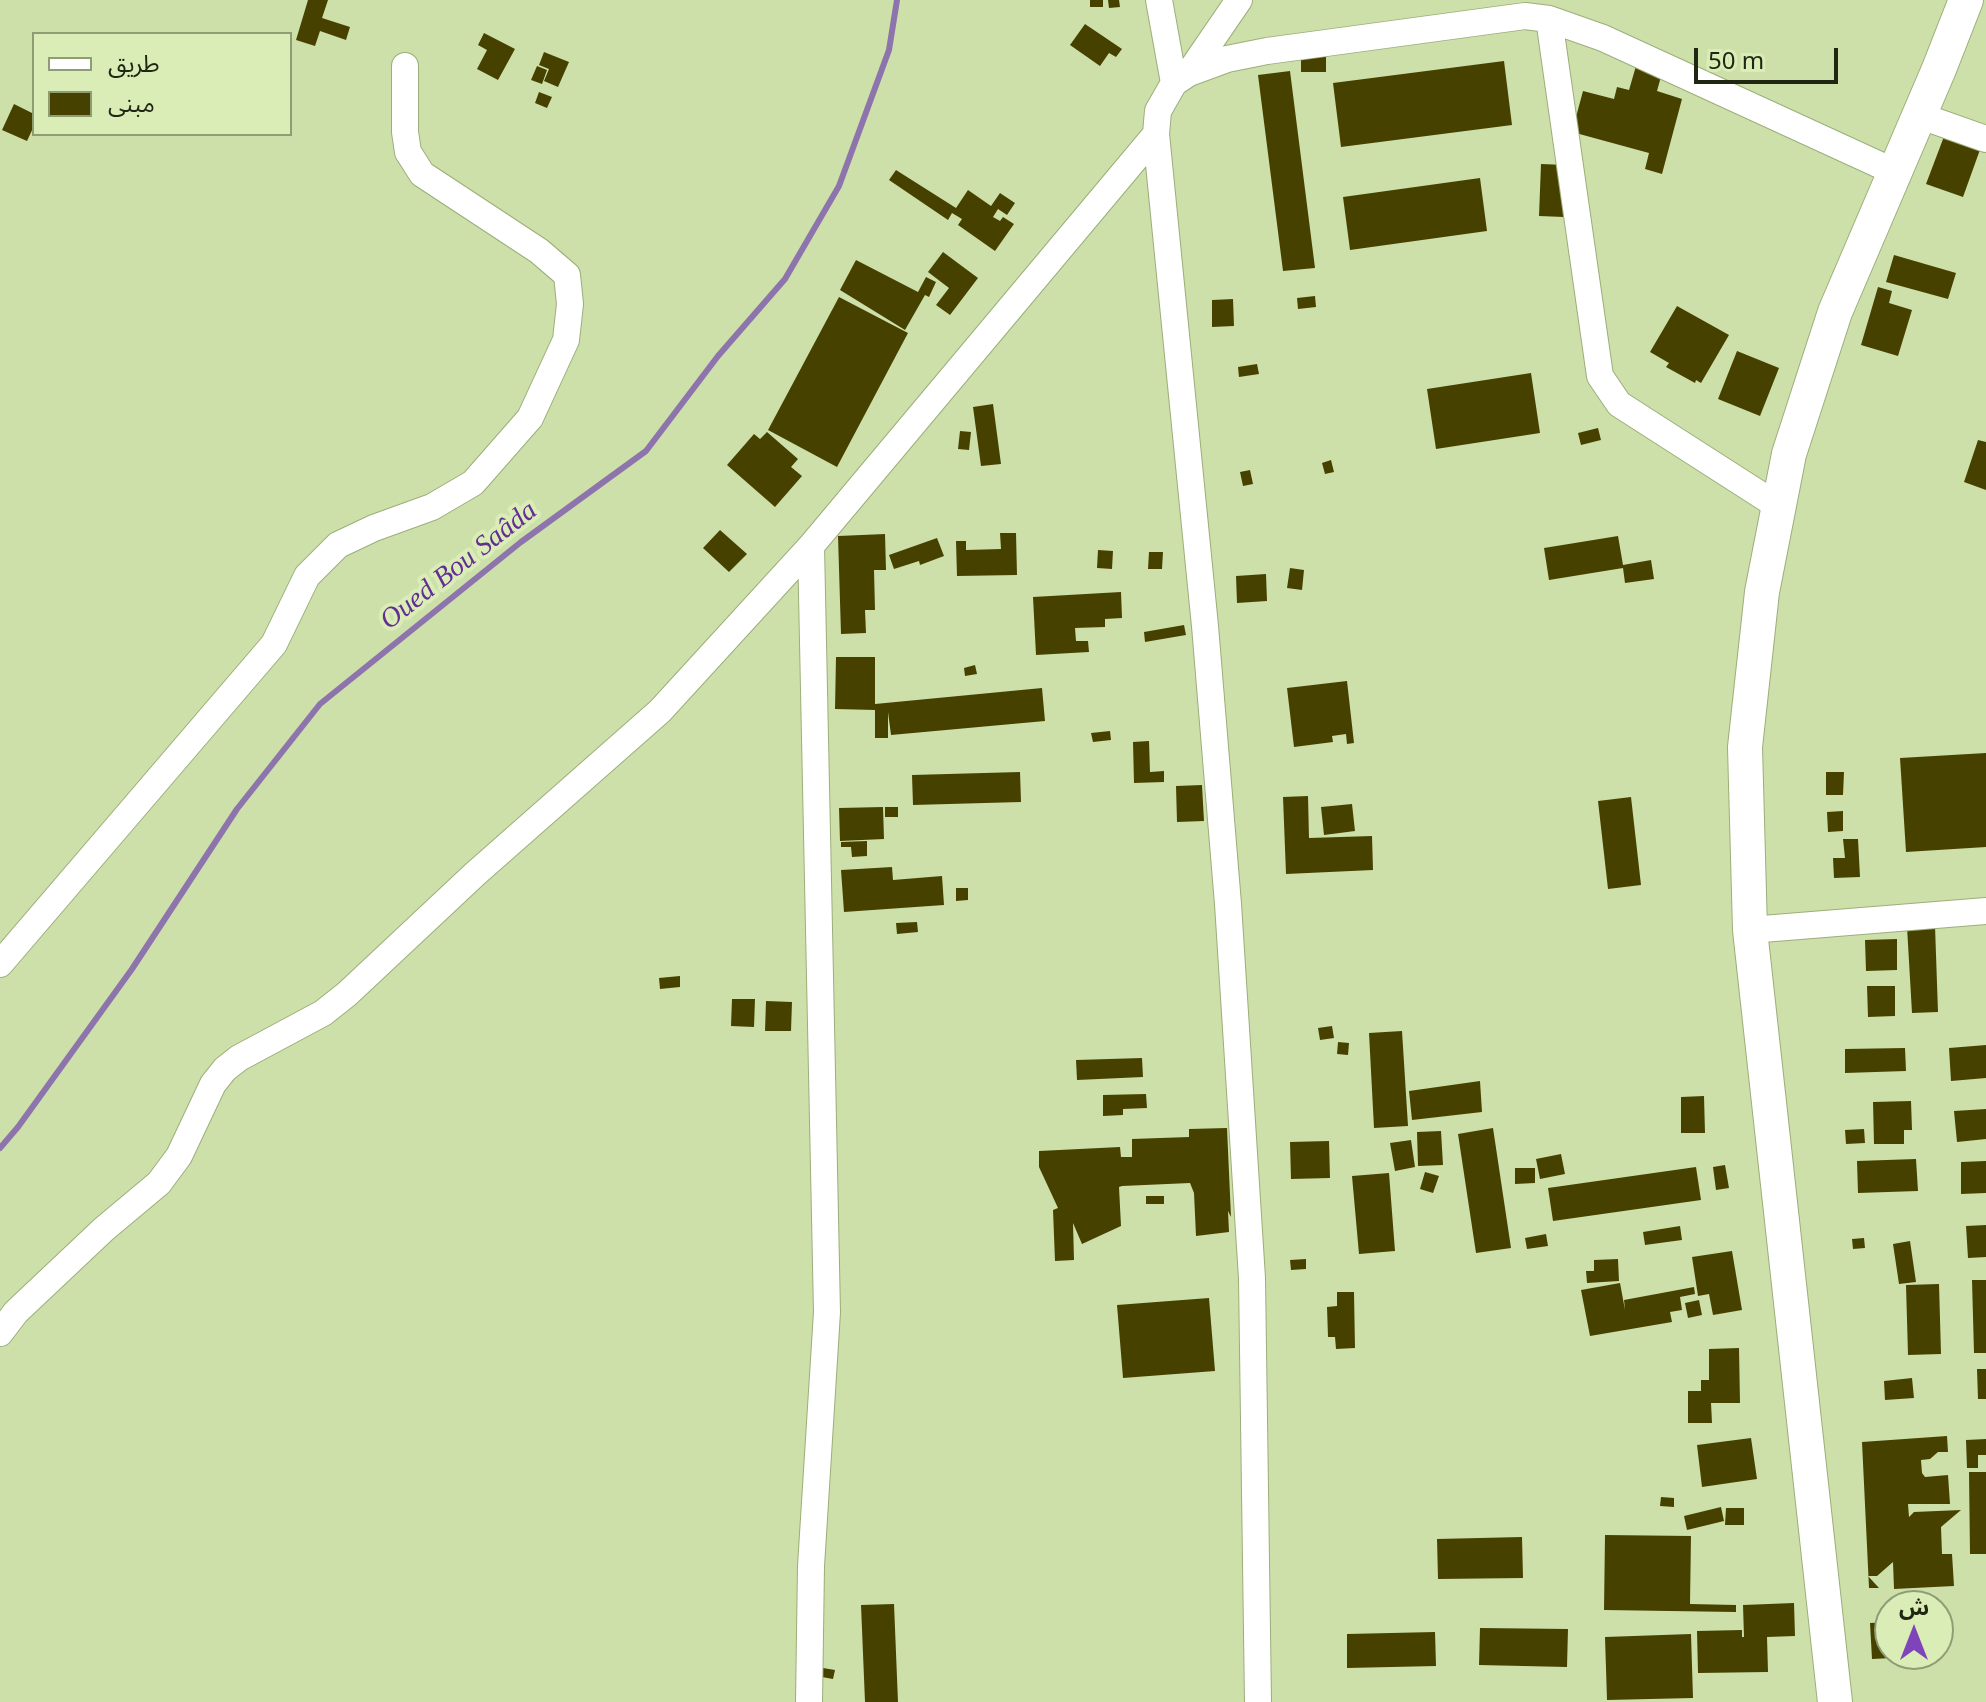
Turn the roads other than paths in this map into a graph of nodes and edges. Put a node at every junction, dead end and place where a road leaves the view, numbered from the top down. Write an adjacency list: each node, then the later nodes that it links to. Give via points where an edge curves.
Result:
1 (1159, 0): 6 (street)
2 (1239, 0): 6 (street)
3 (1966, 0): 7 (main road)
4 (1549, 19): 6 (street, via 1525,16 1267,51 1227,59); 10 (street, via 1603,38); 11 (street, via 1600,376 1619,404)
5 (405, 66): 15 (street, via 408,152 422,174 567,275 566,340 530,418 473,483 432,507 338,545 307,576 274,644)
6 (1182, 78): 8 (street, via 1158,111)
7 (1918, 115): 9 (street); 10 (main road)
8 (1156, 134): 12 (street); 18 (street, via 1229,919 1252,1278)
9 (1986, 139)
10 (1895, 172): 11 (main road, via 1835,312 1789,454)
11 (1778, 506): 14 (main road, via 1762,592 1745,747)
12 (811, 546): 16 (street, via 660,711 347,994 225,1069 159,1183 16,1312); 17 (street, via 827,1312 811,1566)
13 (1986, 911): 14 (street)
14 (1750, 930): 19 (main road)
15 (0, 964)
16 (0, 1333)
17 (809, 1702)
18 (1258, 1702)
19 (1835, 1702)

